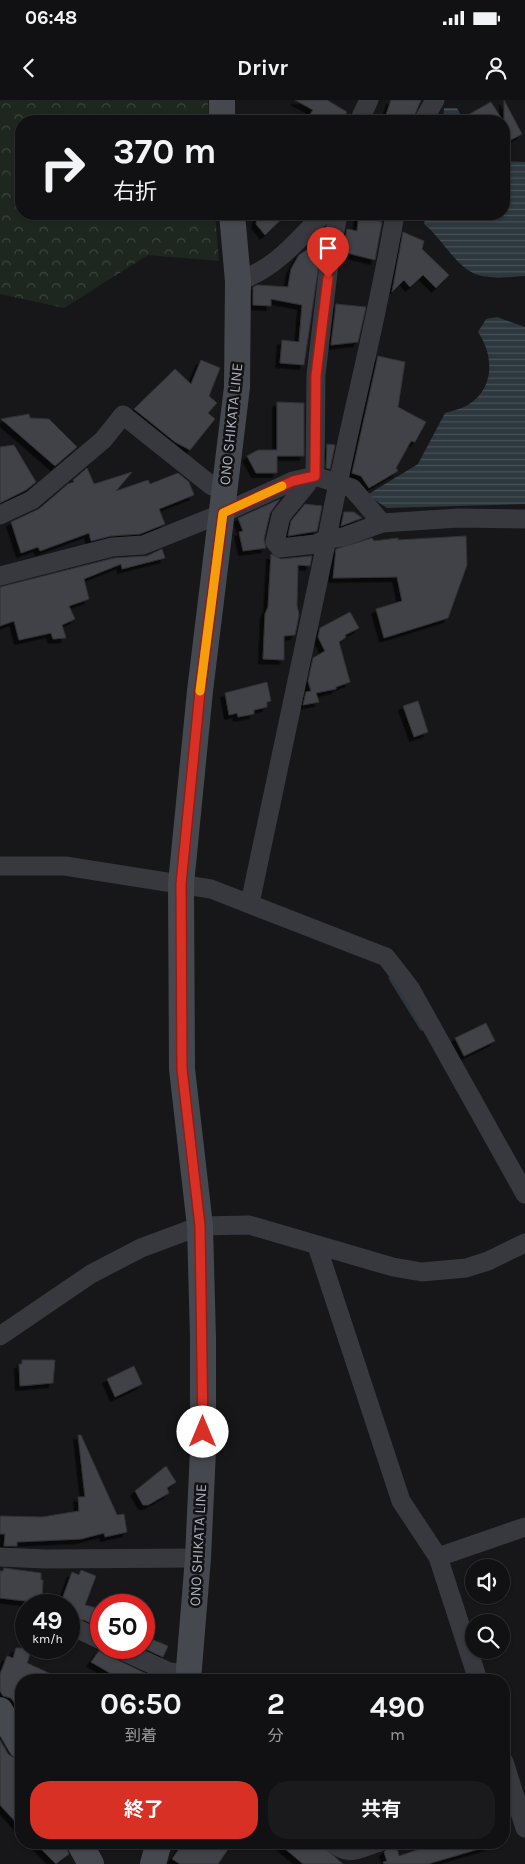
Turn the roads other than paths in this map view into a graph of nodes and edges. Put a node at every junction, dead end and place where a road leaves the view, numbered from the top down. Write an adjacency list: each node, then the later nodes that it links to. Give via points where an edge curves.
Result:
1 (222, 100): 4 (main road)
2 (369, 100): 5 (street)
3 (435, 100): 6 (street)
4 (222, 115)
5 (361, 115)
6 (426, 115)
7 (233, 220): 13 (main road, ONO SHIKATA LINE)
8 (303, 220): 12 (street, via 300,228 272,257)
9 (317, 220): 12 (street)
10 (337, 220): 14 (street, via 317,366)
11 (394, 220): 15 (street, via 383,288)
12 (268, 267): 13 (street)
13 (238, 281): 16 (main road, ONO SHIKATA LINE, via 237,387)
14 (312, 476): 15 (street); 17 (street, via 293,481); 21 (street, via 281,516 274,542 280,548 316,544)
15 (338, 482): 20 (street, via 352,488); 21 (street)
16 (224, 484): 17 (main road, ONO SHIKATA LINE); 18 (street, via 212,486 123,415 103,440 32,500)
17 (223, 513): 22 (street, via 143,545 112,546); 24 (main road, ONO SHIKATA LINE, via 200,691)
18 (0, 515)
19 (525, 519): 20 (street, via 459,518)
20 (382, 523): 21 (street, via 343,537)
21 (327, 539): 25 (street)
22 (0, 576)
23 (0, 866): 24 (street, via 65,866)
24 (181, 884): 25 (street, via 211,889); 27 (main road, ONO SHIKATA LINE, via 182,1069)
25 (250, 903): 26 (street, via 386,957 410,988)
26 (525, 1194)
27 (200, 1226): 29 (street, via 249,1226); 30 (street, via 141,1248 91,1274); 34 (main road, ONO SHIKATA LINE, via 203,1422)
28 (525, 1243): 29 (street, via 466,1268 422,1272)
29 (317, 1246): 33 (street, via 401,1501)
30 (0, 1336)
31 (525, 1527): 33 (street)
32 (0, 1557): 34 (street)
33 (438, 1557): 40 (street)
34 (198, 1558): 39 (main road, ONO SHIKATA LINE)
35 (80, 1630): 36 (street)
36 (90, 1635)
37 (141, 1659): 38 (street)
38 (177, 1674)
39 (188, 1674)
40 (476, 1674)
41 (510, 1781): 42 (street)
42 (525, 1828)
43 (82, 1849): 46 (main road)
44 (339, 1849): 45 (street, via 348,1852)
45 (358, 1849)
46 (91, 1864)

